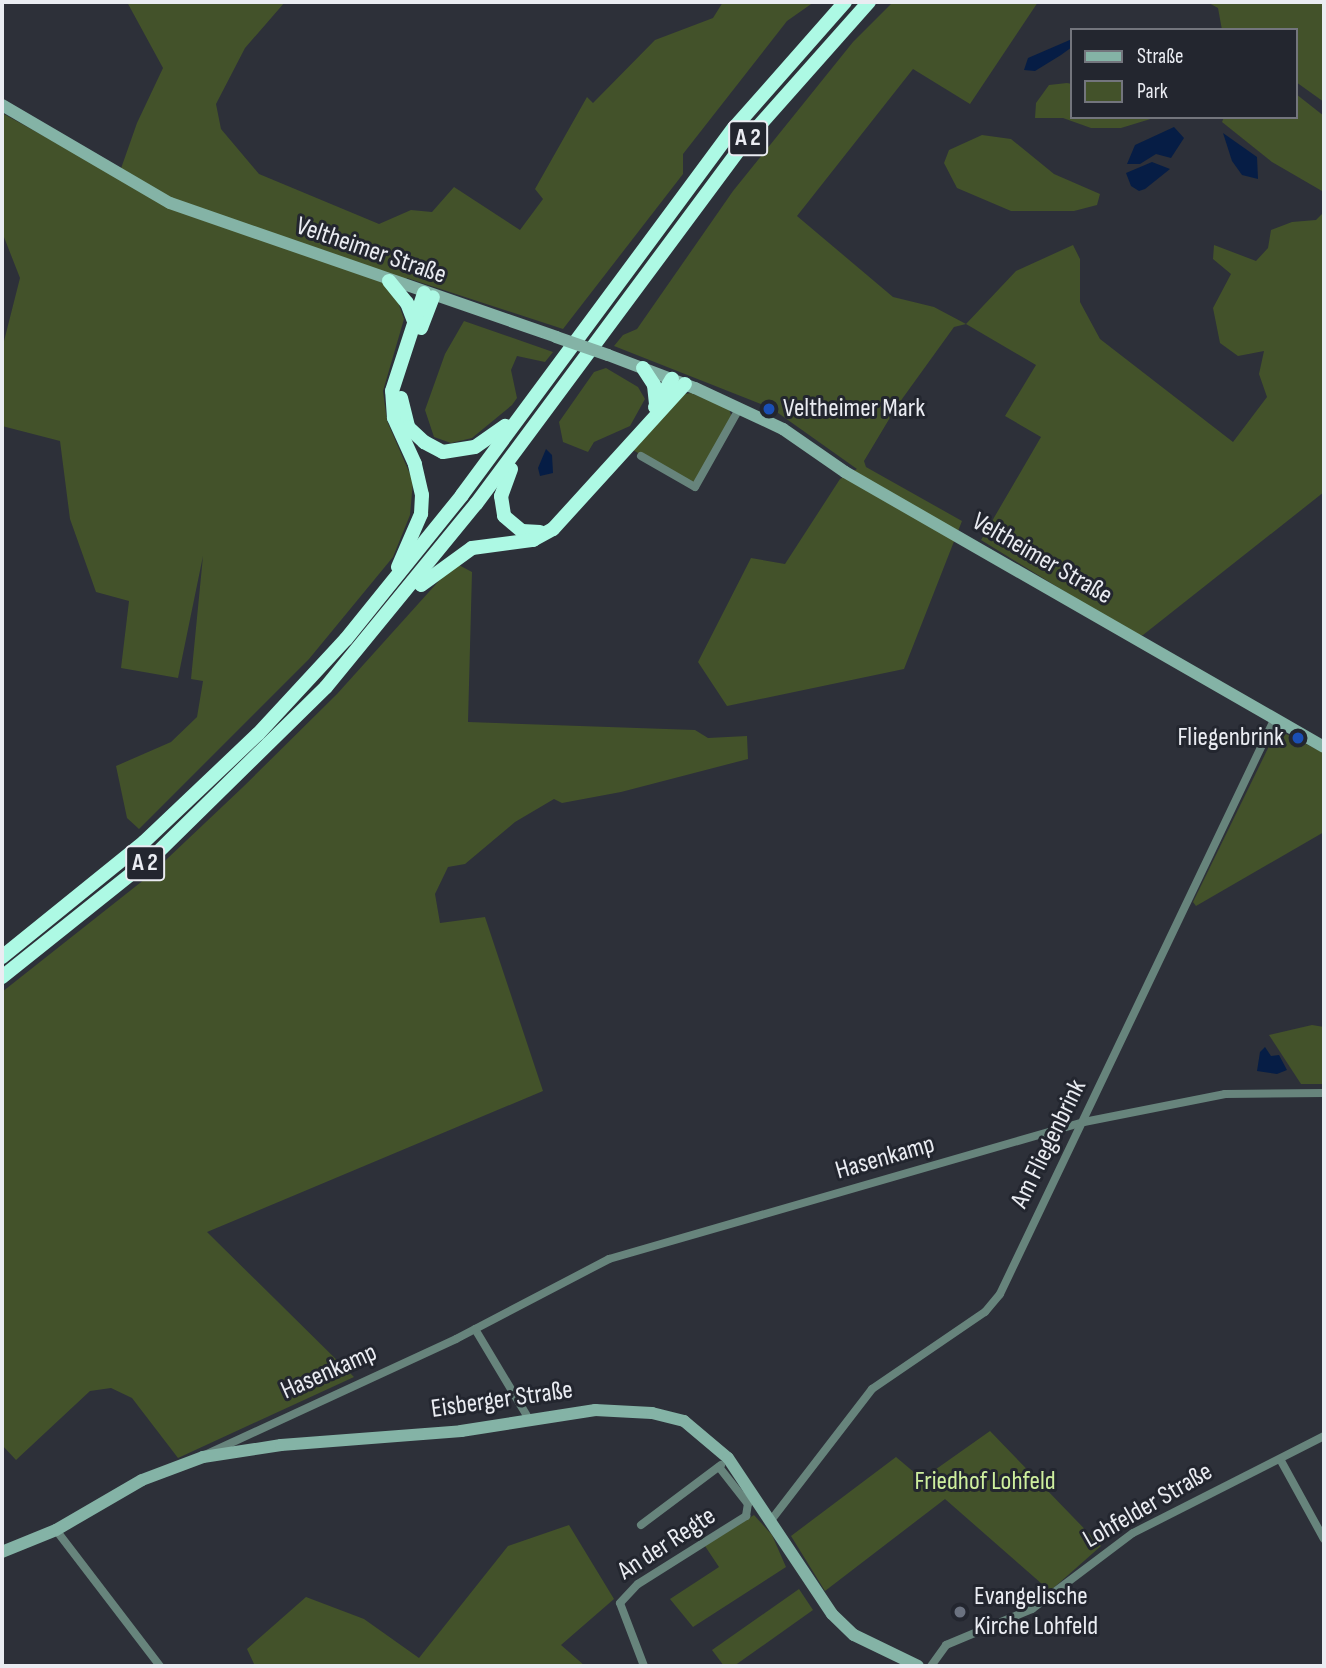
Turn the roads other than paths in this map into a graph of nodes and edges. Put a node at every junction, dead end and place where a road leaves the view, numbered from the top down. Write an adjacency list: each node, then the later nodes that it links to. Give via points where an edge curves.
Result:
1 (845, 2): 10 (highway, A 2, via 734,128)
2 (869, 2): 13 (highway, A 2, via 749,137)
3 (2, 105): 4 (main road, Veltheimer Straße, via 170,203)
4 (389, 281): 5 (main road, Veltheimer Straße); 6 (highway, via 407,303)
5 (428, 295): 6 (highway); 7 (main road, Veltheimer Straße, bridge); 10 (highway, via 404,374 402,406 408,427 432,448 459,452 495,435)
6 (414, 322): 16 (highway, via 392,403 420,481 421,514 409,547)
7 (643, 368): 8 (main road, Veltheimer Straße); 9 (highway, via 654,385)
8 (678, 381): 9 (highway); 11 (main road, Veltheimer Straße); 12 (highway)
9 (656, 404): 12 (highway)
10 (525, 409): 16 (highway, A 2)
11 (739, 409): 14 (street, via 695,487); 18 (main road, Veltheimer Straße, via 785,430 845,472)
12 (647, 422): 15 (highway)
13 (536, 424): 15 (highway, via 503,483 504,516 514,527 530,533); 17 (highway, A 2)
14 (641, 456)
15 (566, 519): 17 (highway, via 533,540 486,545 463,553)
16 (378, 601): 20 (highway, A 2, via 221,770 144,842)
17 (399, 604): 21 (highway, A 2, via 279,738 197,817 70,926)
18 (1274, 720): 19 (main road, Veltheimer Straße); 23 (street, Am Fliegenbrink)
19 (1324, 747)
20 (2, 957)
21 (2, 977)
22 (1324, 1093): 23 (street, Hasenkamp, via 1225,1094)
23 (1084, 1122): 24 (street, Hasenkamp, via 609,1259); 30 (street, Am Fliegenbrink, via 1000,1294 985,1312 872,1389)
24 (475, 1329): 25 (street); 27 (street, Hasenkamp)
25 (530, 1421): 27 (main road, Eisberger Straße); 29 (main road, Eisberger Straße, via 596,1410 652,1413 684,1421)
26 (1324, 1436): 28 (street, Lohfelder Straße)
27 (203, 1457): 32 (main road, Eisberger Straße, via 142,1480)
28 (1280, 1458): 33 (street); 38 (street, Lohfelder Straße, via 1124,1538 1031,1608 946,1645)
29 (724, 1463): 30 (main road, Eisberger Straße); 31 (street); 36 (street, An der Regte, via 748,1504 746,1516 638,1584 620,1603)
30 (772, 1519): 37 (main road, Eisberger Straße, via 832,1614 854,1635)
31 (641, 1525)
32 (56, 1531): 34 (main road, Eisberger Straße); 35 (street)
33 (1324, 1539)
34 (2, 1552)
35 (160, 1666)
36 (644, 1666)
37 (918, 1666)
38 (931, 1666)

